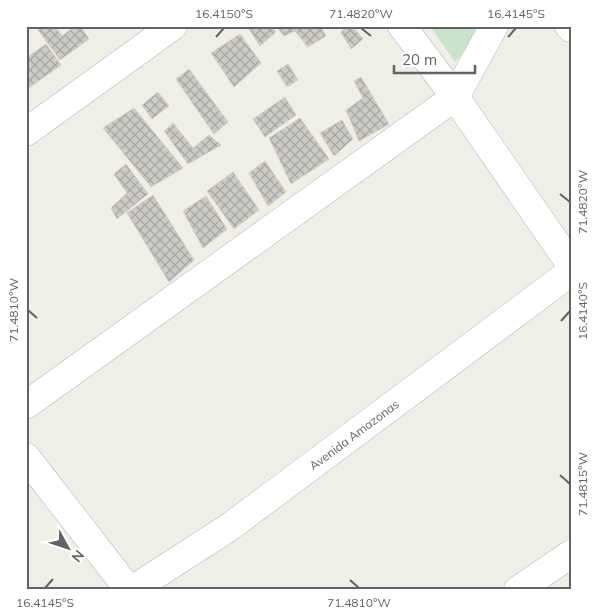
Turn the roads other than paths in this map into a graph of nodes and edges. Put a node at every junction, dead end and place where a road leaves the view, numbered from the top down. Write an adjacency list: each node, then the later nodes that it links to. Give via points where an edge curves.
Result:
1 (173, 26): 5 (street)
2 (402, 26): 4 (street)
3 (494, 26): 4 (street)
4 (454, 97): 6 (street); 8 (street)
5 (26, 132)
6 (571, 265)
7 (571, 272): 11 (street, Avenida Amazonas, via 230,526)
8 (26, 405)
9 (26, 457): 11 (street)
10 (571, 554): 12 (street)
11 (130, 590)
12 (518, 590)

